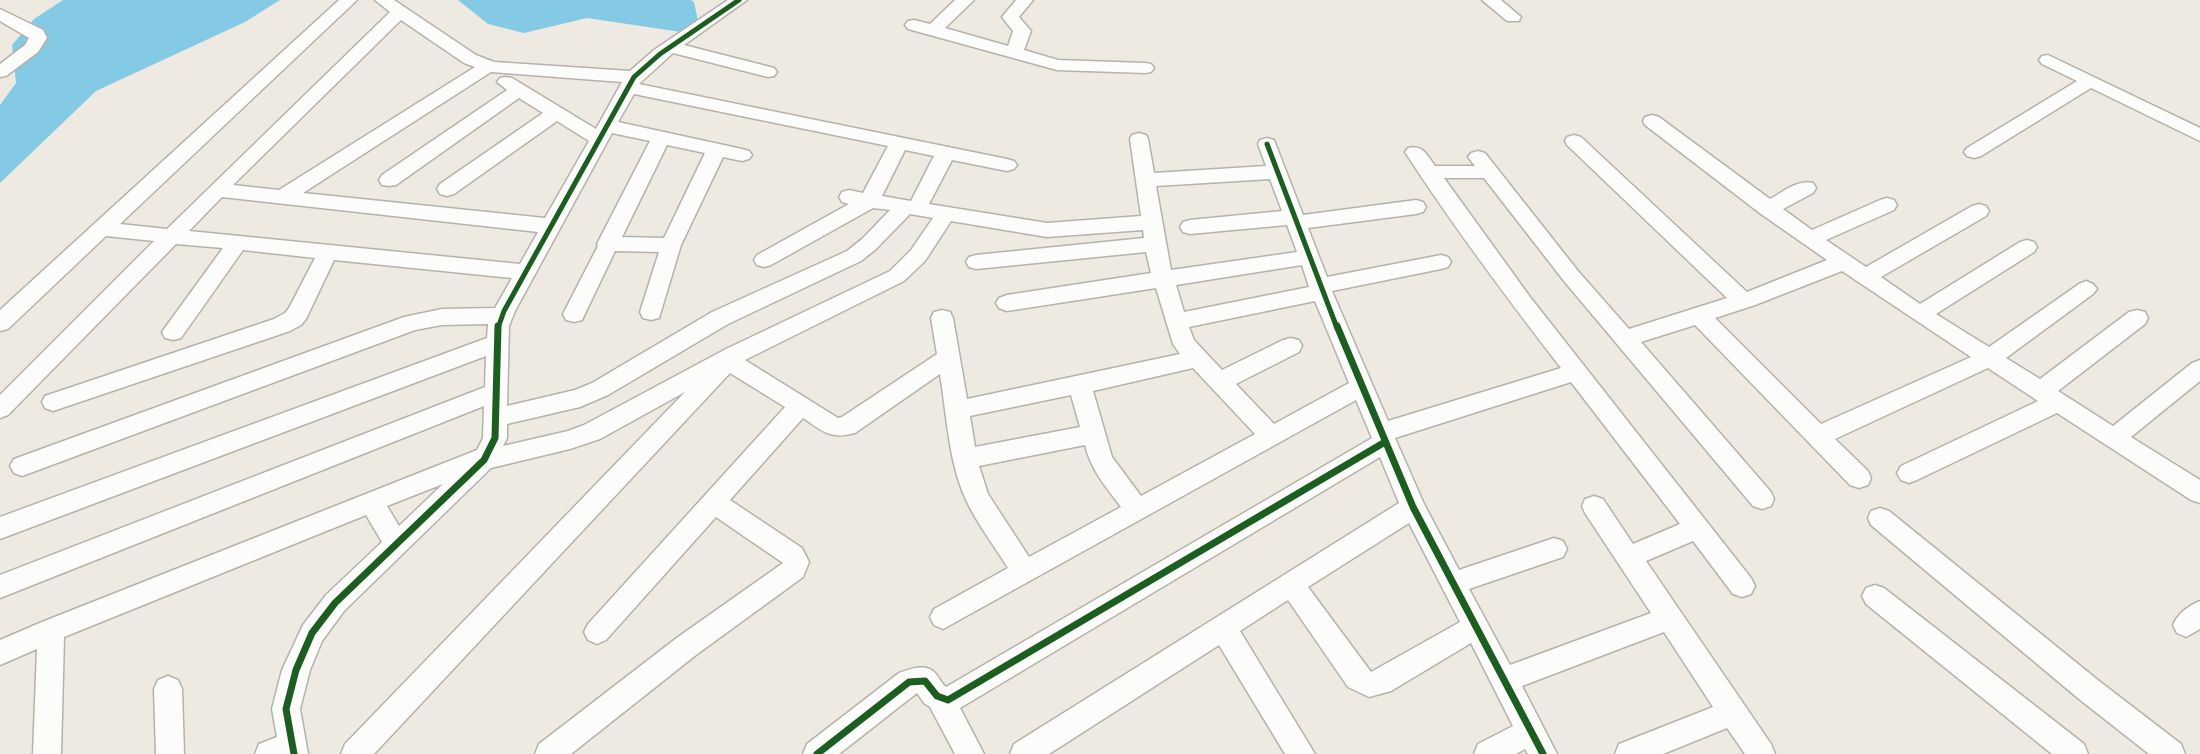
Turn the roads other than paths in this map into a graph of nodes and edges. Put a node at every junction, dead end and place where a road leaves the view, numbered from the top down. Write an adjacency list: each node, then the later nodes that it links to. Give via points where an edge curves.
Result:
1 (349, 0): 57 (street)
2 (383, 0): 7 (street)
3 (739, 0): 12 (street)
4 (966, 0): 11 (street)
5 (1025, 0): 13 (street, via 1010,17 1022,31)
6 (1490, 0): 9 (street)
7 (400, 12): 15 (street); 43 (street)
8 (0, 14): 17 (street, via 37,34 38,38 32,48)
9 (1513, 17)
10 (914, 25): 11 (street)
11 (934, 30): 13 (street)
12 (671, 46): 18 (street); 20 (street, via 645,66)
13 (1014, 53): 16 (street, via 1057,65)
14 (2048, 60): 19 (street)
15 (486, 67): 20 (street); 21 (street); 45 (street)
16 (1145, 68)
17 (0, 72)
18 (768, 72)
19 (2090, 81): 25 (street); 34 (street)
20 (632, 82): 24 (street); 29 (street)
21 (519, 90): 22 (street); 39 (street)
22 (556, 113): 24 (street); 42 (street)
23 (1652, 120): 50 (street)
24 (604, 133): 26 (street); 55 (street)
25 (2200, 135)
26 (662, 137): 31 (street); 61 (street)
27 (1139, 139): 40 (street)
28 (1574, 141): 76 (street)
29 (899, 143): 32 (street); 46 (street)
30 (1268, 144): 37 (street)
31 (717, 149): 35 (street); 63 (street)
32 (946, 152): 36 (street); 49 (street)
33 (1415, 152): 38 (street)
34 (1974, 152)
35 (742, 155)
36 (1007, 165)
37 (1278, 172): 40 (street); 53 (street)
38 (1429, 172): 88 (street, via 1483,164); 96 (street)
39 (389, 180)
40 (1145, 180): 54 (street)
41 (1806, 188): 50 (street)
42 (446, 189)
43 (217, 190): 45 (street); 58 (street)
44 (849, 197): 46 (street)
45 (281, 198): 55 (street)
46 (869, 201): 49 (street); 67 (street)
47 (1887, 205): 59 (street)
48 (1416, 207): 53 (street)
49 (911, 208): 52 (street); 106 (street, via 854,256 720,318 600,389 561,404)
50 (1768, 209): 59 (street)
51 (1979, 211): 72 (street)
52 (945, 214): 54 (street, via 1047,230); 92 (street, via 909,269)
53 (1295, 220): 56 (street); 66 (street)
54 (1152, 222): 62 (street)
55 (551, 226): 71 (street)
56 (1190, 227)
57 (102, 229): 58 (street); 86 (street)
58 (172, 236): 60 (street); 104 (street)
59 (1810, 239): 70 (street)
60 (238, 243): 65 (street); 87 (street)
61 (607, 244): 63 (street); 79 (street)
62 (1155, 244): 68 (street); 73 (street)
63 (671, 246): 78 (street)
64 (2027, 247): 80 (street)
65 (328, 252): 71 (street); 102 (street, via 293,320)
66 (1309, 257): 73 (street); 74 (street)
67 (764, 260)
68 (976, 262)
69 (1442, 262): 74 (street)
70 (1843, 262): 72 (street); 76 (street)
71 (526, 272): 81 (street)
72 (1866, 276): 80 (street)
73 (1163, 279): 77 (street); 85 (street)
74 (1320, 289): 85 (street); 99 (street)
75 (2086, 289): 93 (street)
76 (1743, 301): 82 (street)
77 (1007, 303)
78 (652, 312)
79 (574, 314)
80 (1920, 314): 93 (street)
81 (502, 316): 89 (street); 114 (street, via 442,317 412,322)
82 (1698, 316): 88 (street); 109 (street)
83 (942, 318): 91 (street)
84 (2137, 318): 101 (street)
85 (1176, 322): 94 (street, via 1184,344)
86 (0, 324)
87 (173, 332)
88 (1625, 339): 118 (street)
89 (498, 343): 100 (street); 125 (street)
90 (1291, 346): 97 (street)
91 (948, 357): 103 (street, via 841,428); 105 (street)
92 (731, 358): 103 (street); 112 (street, via 592,432 570,440); 151 (street)
93 (1990, 358): 101 (street); 109 (street)
94 (1197, 359): 97 (street); 98 (street)
95 (2200, 369): 111 (street)
96 (1576, 372): 110 (street); 126 (street)
97 (1219, 382): 108 (street)
98 (1080, 385): 105 (street); 107 (street)
99 (1362, 386): 108 (street); 110 (street)
100 (496, 392): 106 (street); 134 (street)
101 (2049, 396): 111 (street); 115 (street)
102 (53, 402)
103 (800, 406): 120 (street)
104 (0, 409)
105 (957, 410): 113 (street)
106 (496, 418): 112 (street, via 495,438)
107 (1094, 434): 113 (street); 123 (street, via 1107,471)
108 (1271, 436): 123 (street)
109 (1818, 436): 116 (street)
110 (1383, 438): 122 (street); 145 (street, via 948,700)
111 (2114, 438): 117 (street)
112 (486, 458): 119 (street); 127 (street)
113 (966, 459): 130 (street, via 978,499)
114 (22, 466)
115 (1909, 473)
116 (1859, 478)
117 (2199, 490)
118 (1762, 499)
119 (372, 502): 127 (street); 140 (street)
120 (714, 502): 141 (street); 152 (street, via 793,556 796,562 794,569 687,646)
121 (1594, 506): 129 (street)
122 (1413, 507): 131 (street); 132 (street)
123 (1138, 510): 130 (street)
124 (1880, 518): 161 (street)
125 (0, 528)
126 (1697, 528): 129 (street); 133 (street)
127 (396, 544): 148 (street, via 335,603 312,633 296,670 286,709)
128 (1554, 549): 131 (street)
129 (1629, 557): 137 (street)
130 (1025, 572): 136 (street)
131 (1453, 583): 138 (street)
132 (1292, 585): 138 (street, via 1365,684 1381,682); 139 (street)
133 (1742, 586)
134 (0, 587)
135 (1875, 596): 160 (street)
136 (943, 617)
137 (1669, 618): 143 (street); 146 (street)
138 (1476, 626): 143 (street)
139 (1223, 628): 155 (street); 156 (street)
140 (51, 630): 142 (street); 149 (street)
141 (597, 632)
142 (0, 653)
143 (1504, 680): 147 (street)
144 (168, 689): 150 (street)
145 (941, 700): 153 (street, via 925,681 909,682); 154 (street)
146 (1733, 712): 158 (street); 159 (street)
147 (1537, 742): 157 (street)
148 (285, 751)
149 (47, 754)
150 (170, 754)
151 (355, 754)
152 (549, 754)
153 (817, 754)
154 (970, 754)
155 (1024, 754)
156 (1301, 754)
157 (1488, 754)
158 (1629, 754)
159 (1761, 754)
160 (2074, 754)
161 (2171, 754)

